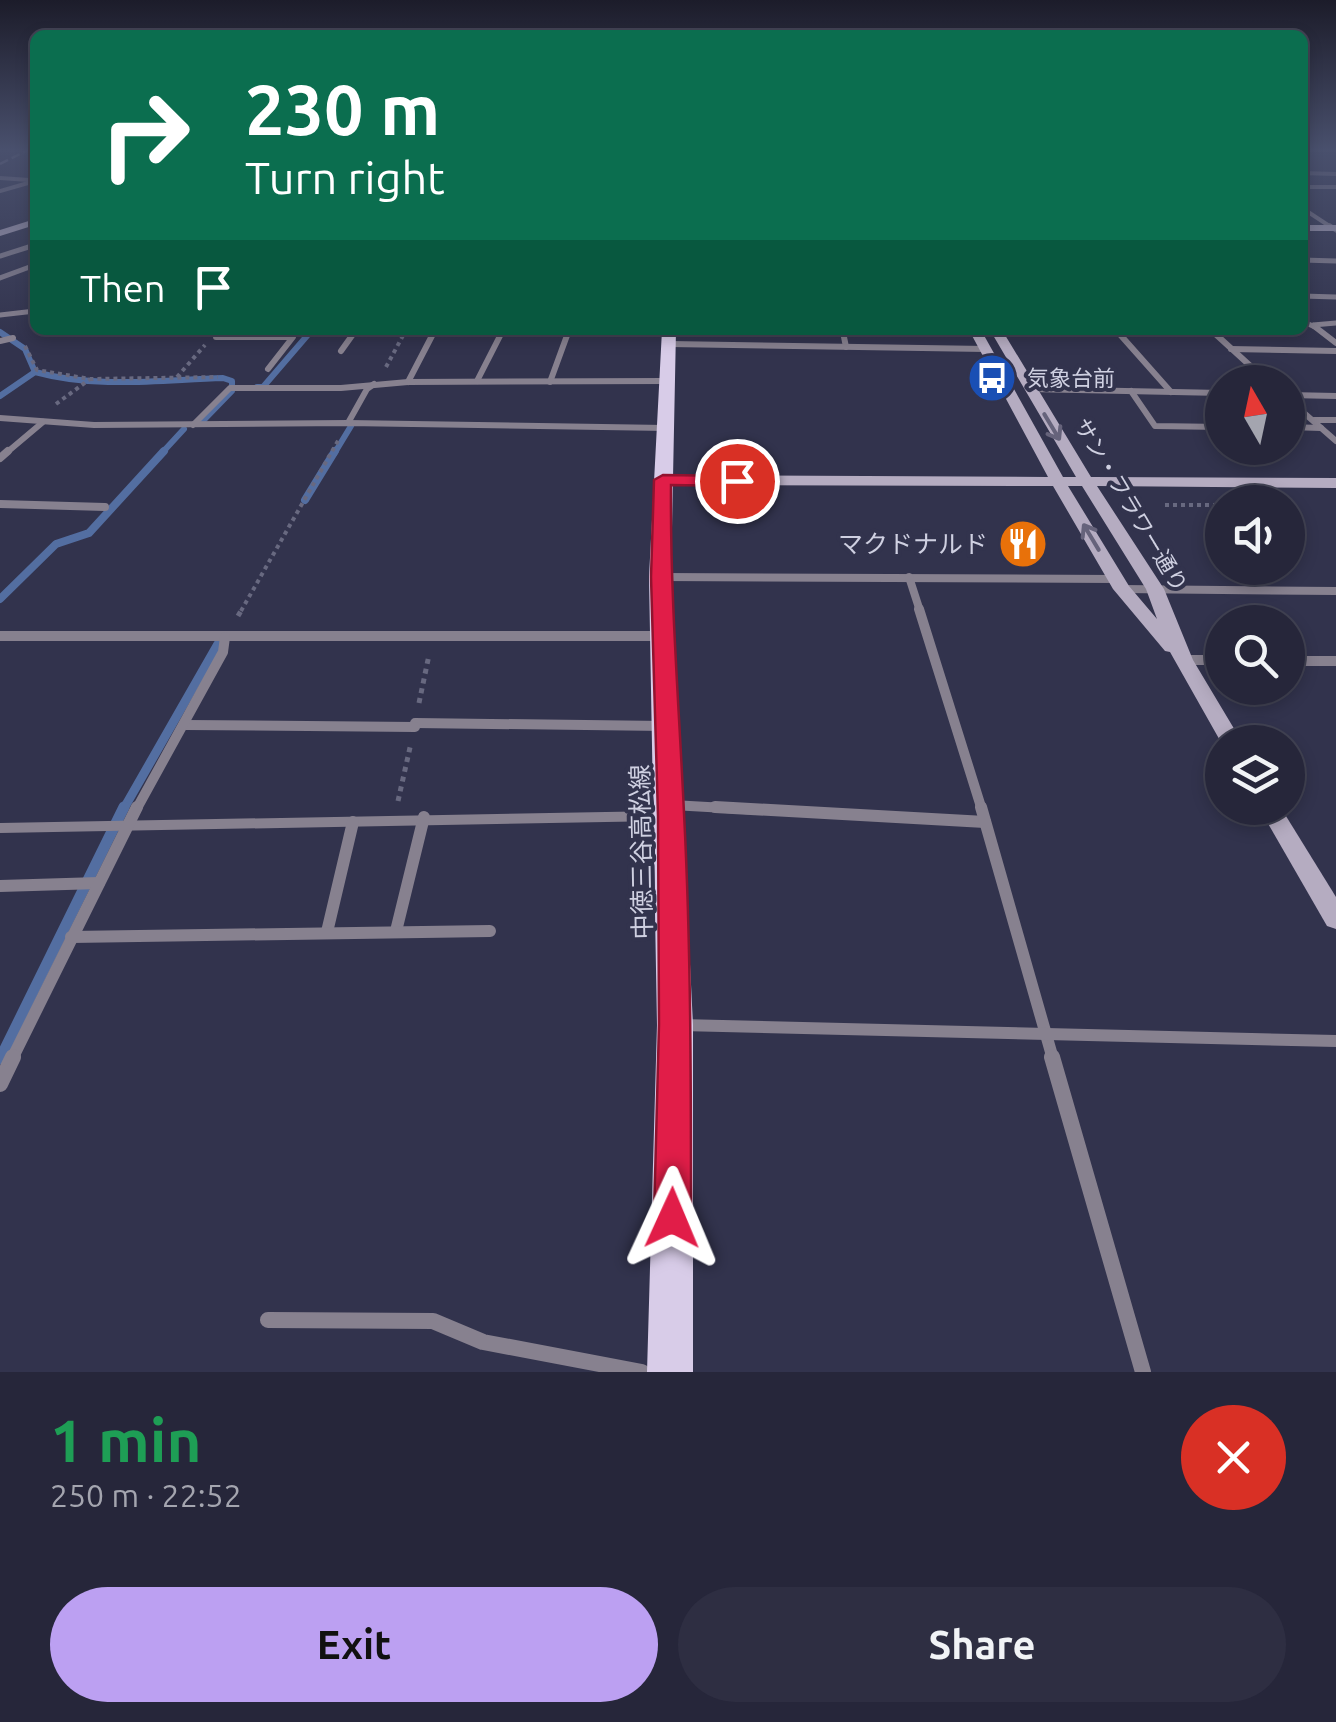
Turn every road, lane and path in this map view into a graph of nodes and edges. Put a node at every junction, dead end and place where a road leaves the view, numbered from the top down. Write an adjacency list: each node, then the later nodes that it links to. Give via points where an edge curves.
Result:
1 (1309, 212): 4 (street)
2 (30, 223): 5 (street)
3 (1308, 228): 4 (street)
4 (1335, 228)
5 (0, 232)
6 (30, 247): 7 (street)
7 (0, 256)
8 (1308, 260): 9 (street)
9 (1336, 260)
10 (30, 267): 11 (street)
11 (0, 278)
12 (1308, 296): 13 (street)
13 (1336, 296)
14 (30, 312): 15 (street)
15 (0, 315)
16 (1308, 323): 17 (street)
17 (1313, 324): 18 (street); 35 (street)
18 (1336, 324)
19 (217, 335): 41 (path)
20 (256, 335): 40 (street, via 293,337)
21 (353, 335): 38 (street)
22 (403, 335): 47 (path)
23 (432, 335): 43 (street)
24 (500, 335): 44 (street)
25 (566, 335): 45 (street)
26 (844, 335): 34 (street)
27 (978, 335): 37 (street, サン・フラワー通り)
28 (999, 335): 49 (street, サン・フラワー通り)
29 (1121, 335): 51 (street)
30 (1216, 335): 36 (street)
31 (669, 337): 34 (street); 46 (main road, 中徳三谷高松線)
32 (14, 338): 33 (street); 42 (path, via 37,370)
33 (0, 342)
34 (846, 346): 37 (street)
35 (1336, 347): 36 (street)
36 (1231, 349): 39 (street)
37 (986, 350): 72 (street, サン・フラワー通り)
38 (341, 352)
39 (1249, 365)
40 (268, 369)
41 (177, 377): 42 (path); 48 (path, via 231,378)
42 (90, 380): 57 (path)
43 (408, 382): 44 (street); 47 (street)
44 (477, 382): 45 (street)
45 (550, 382): 46 (street)
46 (666, 382): 64 (main road, 中徳三谷高松線)
47 (375, 383): 48 (street); 61 (street)
48 (236, 388): 62 (street)
49 (1030, 390): 50 (street); 71 (street, サン・フラワー通り, one-way to 71)
50 (1131, 391): 51 (street); 63 (street, via 1154,426)
51 (1172, 392): 52 (street)
52 (1205, 393)
53 (1336, 396): 54 (street)
54 (1305, 397)
55 (1305, 412): 58 (street)
56 (0, 418): 57 (street)
57 (32, 420): 60 (street)
58 (1314, 420): 59 (street); 66 (street)
59 (1336, 420)
60 (43, 422): 62 (street); 68 (street)
61 (348, 423): 62 (street); 64 (street); 85 (path)
62 (191, 426)
63 (1205, 426)
64 (665, 428): 69 (main road, 中徳三谷高松線)
65 (1305, 428): 66 (street)
66 (1321, 428): 67 (street)
67 (1336, 440)
68 (0, 458)
69 (663, 480): 72 (street, via 812,482 910,496); 78 (main road, 中徳三谷高松線)
70 (1336, 483): 71 (street)
71 (1091, 488): 72 (street); 73 (street); 81 (street, サン・フラワー通り)
72 (1062, 489): 80 (street, サン・フラワー通り, one-way to 72)
73 (1336, 496)
74 (0, 504): 77 (street)
75 (1164, 504): 76 (path)
76 (1205, 505)
77 (105, 506)
78 (660, 577): 79 (street); 84 (main road, 中徳三谷高松線)
79 (909, 577): 80 (street); 96 (street)
80 (1119, 584): 81 (street); 86 (street, サン・フラワー通り)
81 (1155, 589): 82 (street); 86 (street, サン・フラワー通り)
82 (1336, 591)
83 (0, 636): 85 (street)
84 (664, 636): 85 (street); 92 (main road, 中徳三谷高松線)
85 (225, 638): 91 (street)
86 (1183, 660): 87 (street); 90 (street, サン・フラワー通り)
87 (1205, 660)
88 (1305, 661): 89 (street)
89 (1336, 661)
90 (1222, 725)
91 (186, 726): 92 (street); 98 (street)
92 (668, 726): 93 (main road, 中徳三谷高松線)
93 (671, 811): 94 (lane); 96 (street); 107 (main road, 中徳三谷高松線)
94 (424, 816): 95 (lane); 104 (street)
95 (353, 822): 98 (lane); 105 (street)
96 (985, 822): 108 (street)
97 (1280, 825): 102 (street)
98 (127, 826): 99 (lane); 100 (street)
99 (0, 828)
100 (99, 883): 101 (street); 106 (street)
101 (0, 886)
102 (1336, 919)
103 (490, 930): 104 (street)
104 (396, 931): 105 (street)
105 (327, 932): 106 (street)
106 (71, 937): 110 (street)
107 (675, 1024): 108 (street); 113 (main road, 中徳三谷高松線)
108 (1044, 1034): 109 (street); 114 (street)
109 (1336, 1040)
110 (0, 1084)
111 (268, 1320): 112 (street, via 433,1321 483,1342)
112 (642, 1372)
113 (670, 1372)
114 (1142, 1372)

